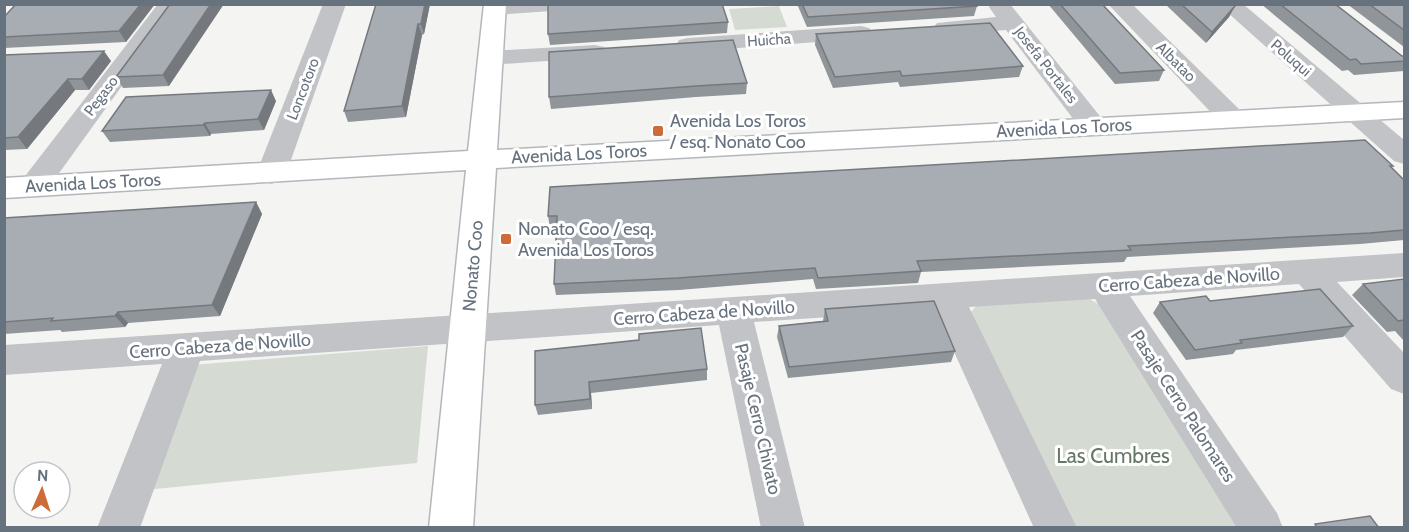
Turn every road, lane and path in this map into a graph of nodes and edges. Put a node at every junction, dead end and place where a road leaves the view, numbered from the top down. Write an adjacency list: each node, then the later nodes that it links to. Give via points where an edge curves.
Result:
1 (170, 4): 12 (street, Pegaso)
2 (335, 4): 21 (street, Loncotoro)
3 (552, 4): 6 (street)
4 (1119, 4): 17 (street, Albatao)
5 (1229, 4): 16 (street, Poluqui)
6 (495, 6): 14 (main road, Nonato Coo)
7 (1005, 14): 8 (street); 18 (street, Josefa Portales)
8 (917, 30)
9 (882, 32): 10 (street, Huicha)
10 (669, 46)
11 (622, 50): 14 (street)
12 (135, 51): 13 (street); 22 (street, Pegaso)
13 (100, 52)
14 (490, 58): 20 (main road, Nonato Coo)
15 (1404, 110): 16 (main road, Avenida Los Toros)
16 (1353, 112): 17 (main road, Avenida Los Toros); 19 (street, Poluqui)
17 (1233, 119): 18 (main road, Avenida Los Toros)
18 (1093, 126): 20 (main road, Avenida Los Toros)
19 (1404, 155)
20 (482, 160): 21 (main road, Avenida Los Toros); 28 (main road, Nonato Coo)
21 (271, 174): 22 (main road, Avenida Los Toros)
22 (19, 188)
23 (1404, 265): 24 (street, Cerro Cabeza de Novillo)
24 (1308, 272): 25 (street, Cerro Cabeza de Novillo); 31 (street)
25 (1104, 285): 26 (street, Cerro Cabeza de Novillo); 36 (street, Pasaje Cerro Palomares)
26 (946, 296): 27 (street, Cerro Cabeza de Novillo); 35 (street)
27 (734, 310): 28 (street, Cerro Cabeza de Novillo); 34 (street, Pasaje Cerro Chivato)
28 (468, 329): 29 (street, Cerro Cabeza de Novillo); 33 (main road, Nonato Coo)
29 (187, 348): 30 (street, Cerro Cabeza de Novillo); 32 (street)
30 (4, 360)
31 (1404, 378)
32 (118, 528)
33 (452, 528)
34 (783, 528)
35 (1056, 528)
36 (1262, 528)

